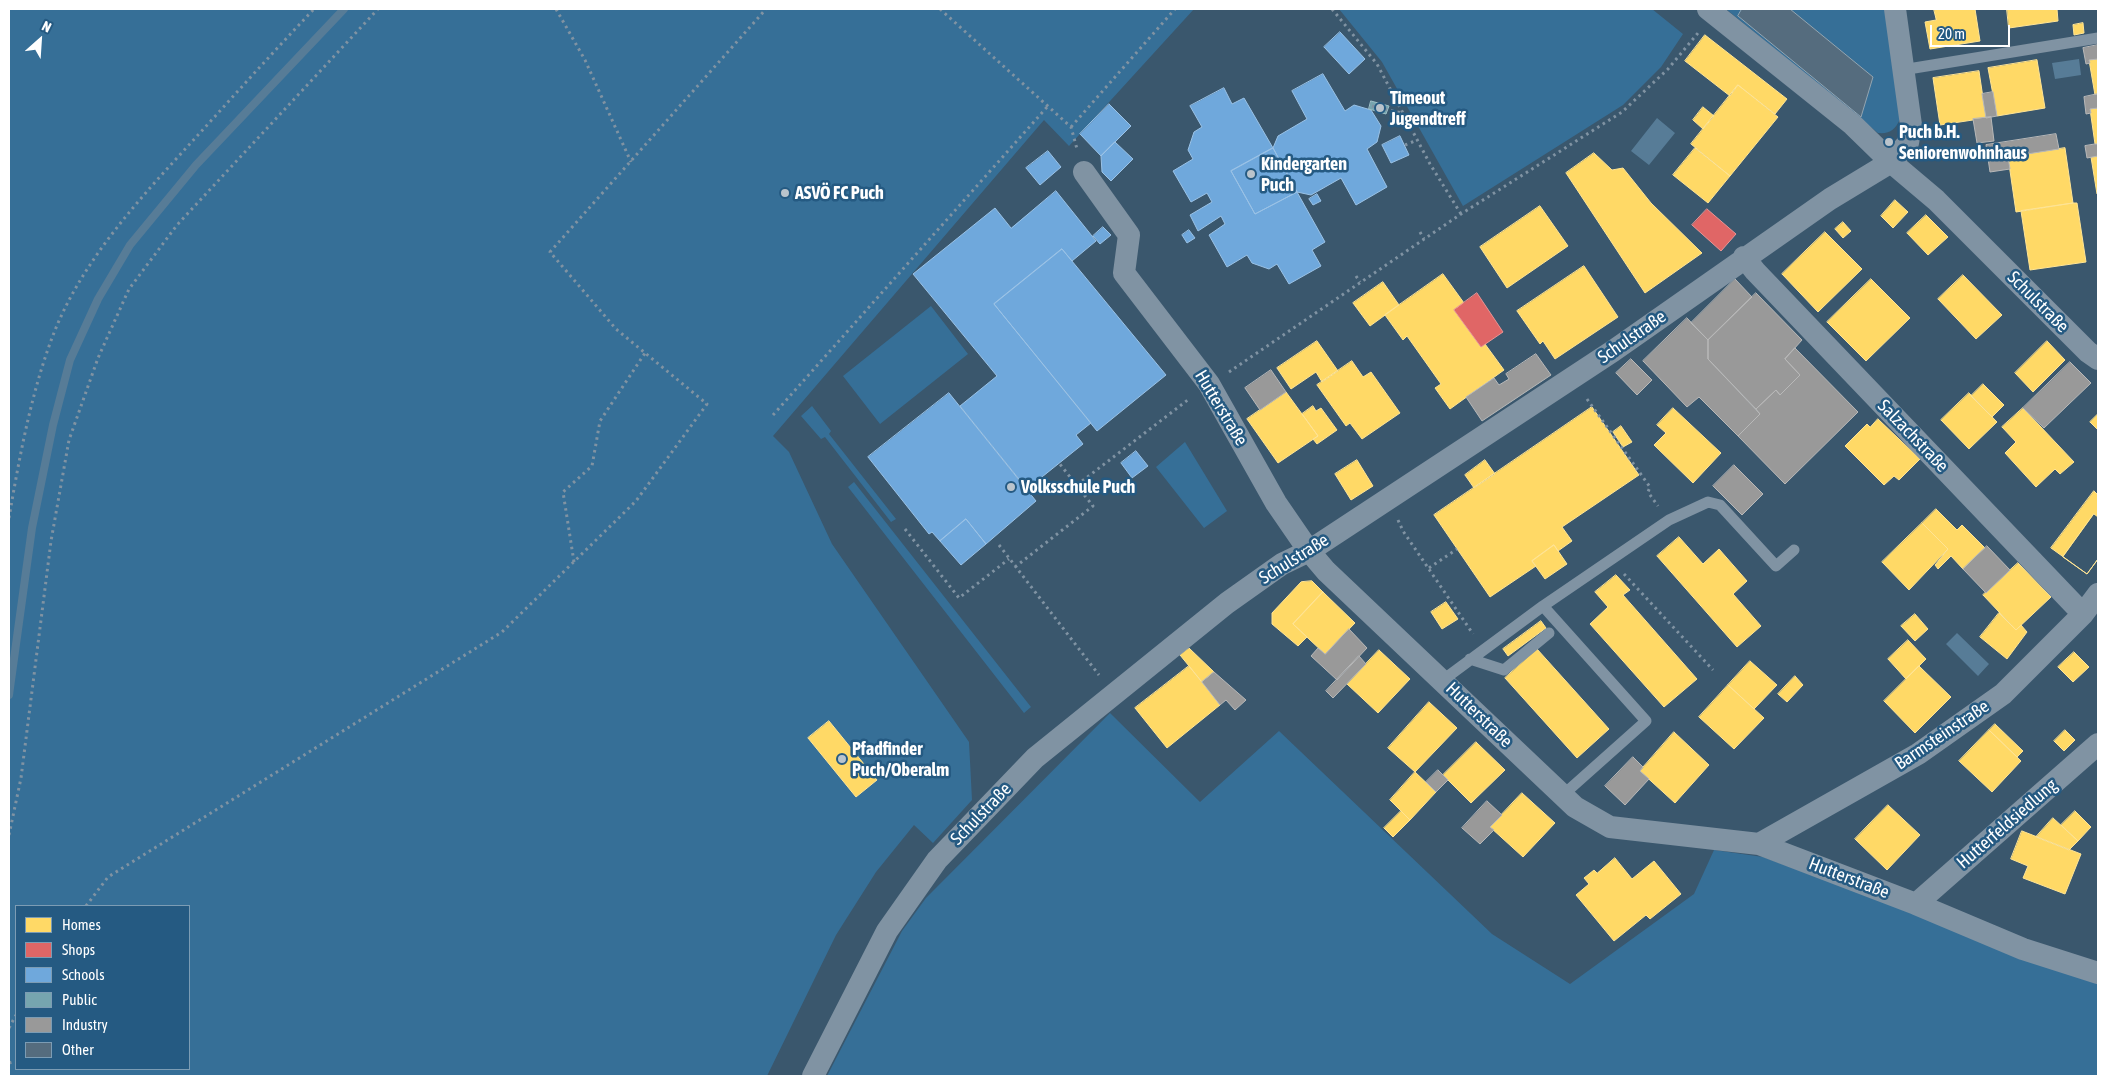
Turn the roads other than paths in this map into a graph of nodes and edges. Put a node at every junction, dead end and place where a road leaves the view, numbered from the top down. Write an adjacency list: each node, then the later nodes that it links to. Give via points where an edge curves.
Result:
1 (1895, 9): 4 (street)
2 (1711, 11): 5 (street, Schulstraße, via 1853,125)
3 (2098, 38): 4 (lane)
4 (1902, 70): 5 (street, via 1911,125 1908,143)
5 (1892, 162): 7 (street, Schulstraße); 8 (street, Schulstraße, via 1936,200)
6 (1084, 172): 10 (street, Hutterstraße, via 1129,235 1124,273 1209,384 1276,503)
7 (1744, 257): 10 (street, Schulstraße, via 1572,378); 13 (street, Salzachstraße)
8 (2098, 359)
9 (1794, 550): 12 (lane, via 1776,566 1720,506 1708,502 1669,520)
10 (1309, 551): 16 (street, Hutterstraße, via 1326,571); 22 (street, Schulstraße, via 1282,564 1227,603 1035,758 936,860 887,931)
11 (2098, 594): 13 (street, Barmsteinstraße)
12 (1543, 606): 15 (lane); 18 (lane, via 1646,721)
13 (2083, 614): 19 (street, Barmsteinstraße, via 2003,694 1918,754)
14 (1549, 634): 15 (lane, via 1504,670)
15 (1470, 659): 16 (lane)
16 (1443, 680): 18 (street, Hutterstraße)
17 (2098, 744): 20 (street, Hutterfeldsiedlung)
18 (1563, 795): 19 (street, Hutterstraße, via 1575,807 1610,828)
19 (1759, 844): 20 (street, Hutterstraße)
20 (1916, 904): 21 (street, Hutterstraße, via 2023,948)
21 (2098, 973)
22 (813, 1076)

